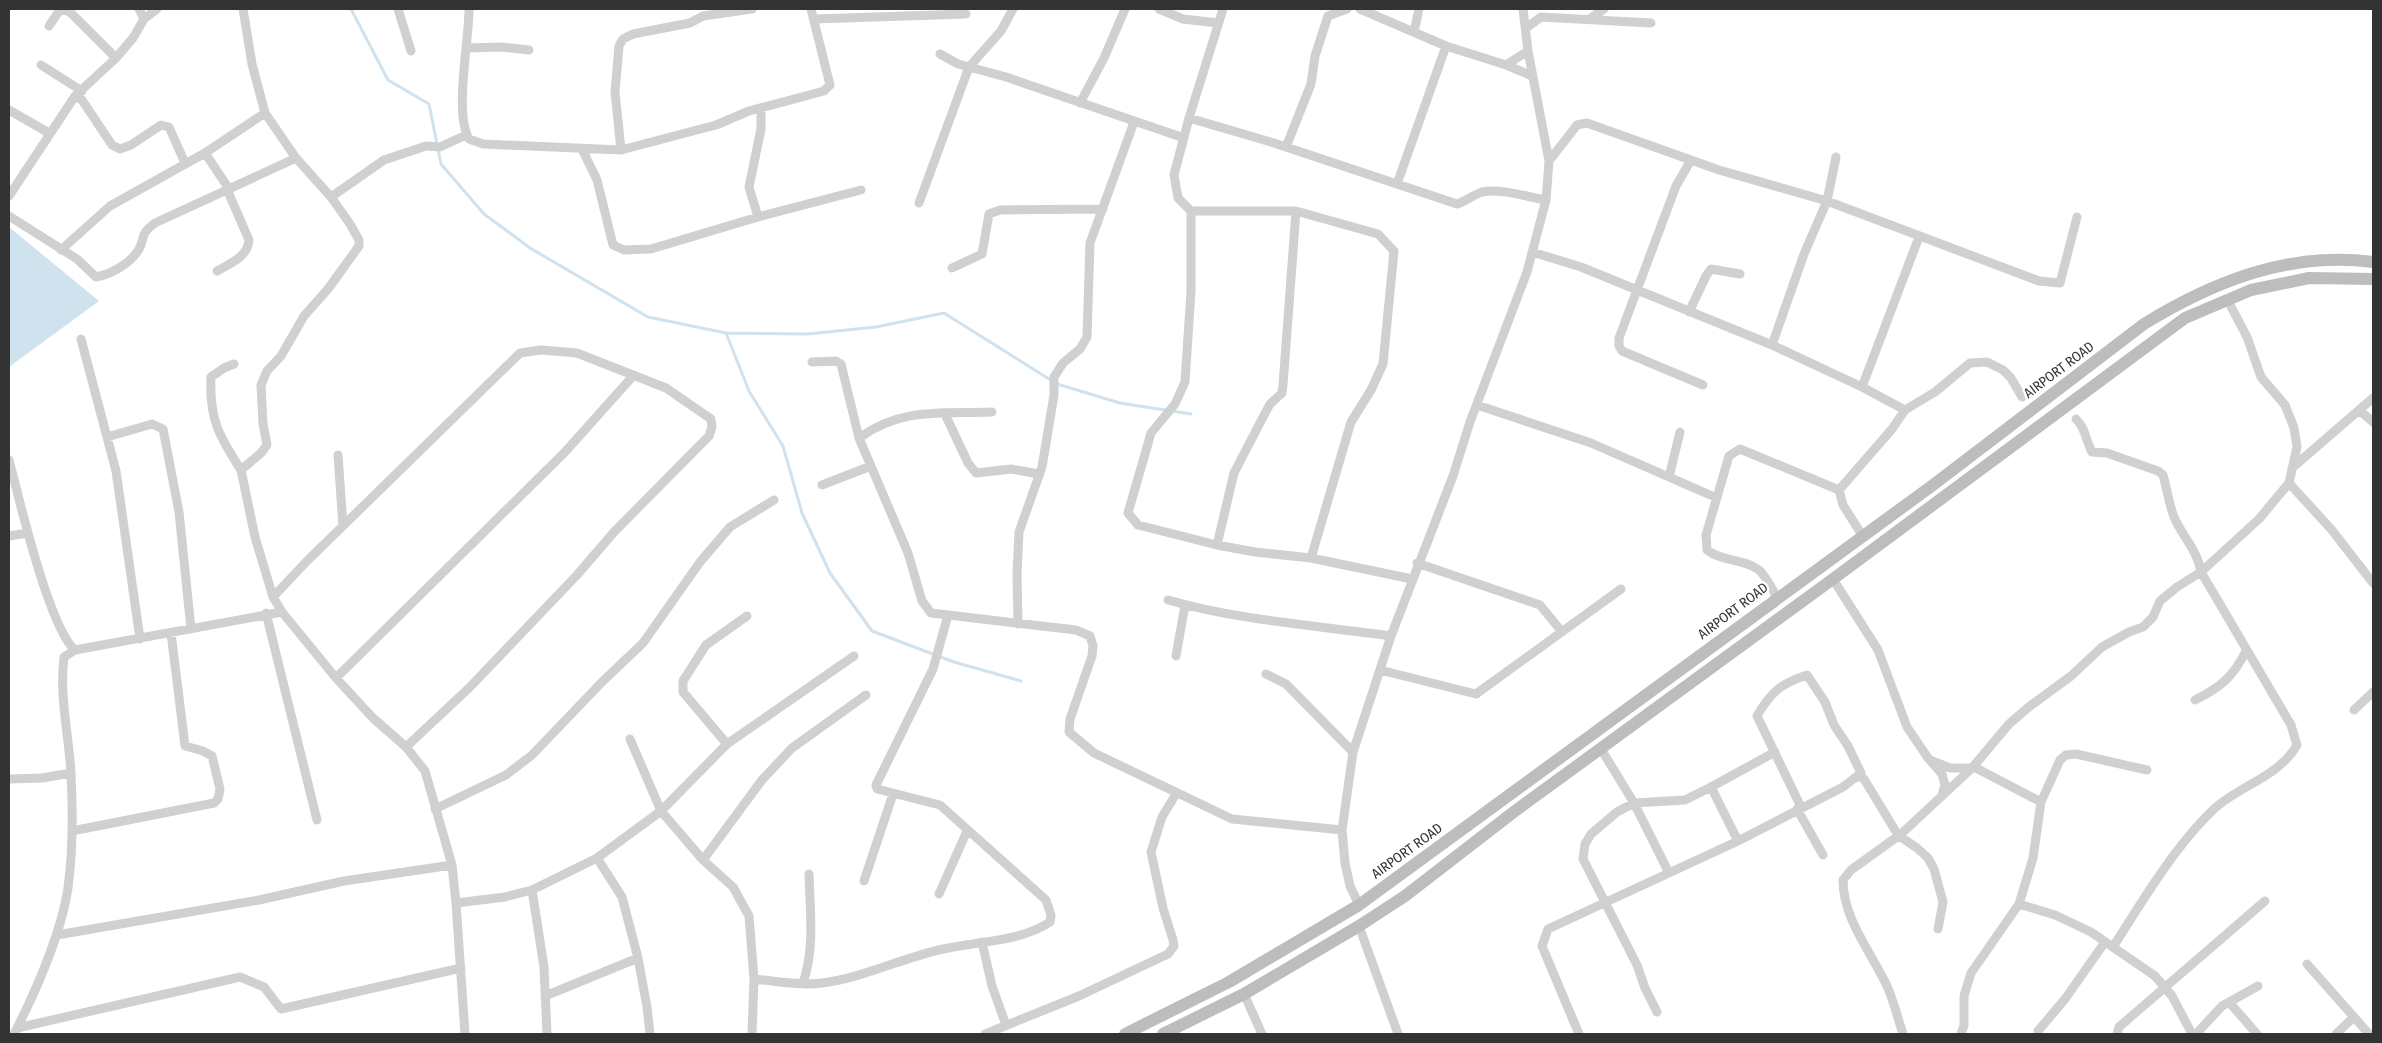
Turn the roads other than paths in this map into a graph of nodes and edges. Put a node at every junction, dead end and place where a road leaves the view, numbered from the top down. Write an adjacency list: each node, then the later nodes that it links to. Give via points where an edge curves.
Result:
1 (139, 9): 19 (street)
2 (157, 9): 19 (street)
3 (242, 9): 41 (street)
4 (398, 9): 29 (street)
5 (469, 9): 27 (street)
6 (752, 9): 49 (street, via 703,16 690,23 633,34 623,39 619,46 615,92)
7 (811, 9): 20 (street)
8 (1013, 9): 35 (street, via 1001,31)
9 (1125, 9): 38 (street)
10 (1159, 9): 21 (street, via 1183,19)
11 (1223, 9): 21 (street)
12 (1347, 9): 47 (street, via 1328,16 1315,56 1311,84)
13 (1360, 9): 25 (street)
14 (1419, 9): 25 (street)
15 (1523, 9): 24 (street)
16 (1604, 9): 18 (street)
17 (966, 14): 20 (street)
18 (1591, 18): 22 (street); 24 (street, via 1541,17)
19 (144, 19): 32 (street)
20 (815, 19): 39 (street, via 830,85 824,91)
21 (1218, 23): 42 (street)
22 (1651, 23)
23 (50, 26): 32 (street, via 63,9)
24 (1526, 28): 30 (street)
25 (1414, 32): 26 (street)
26 (1446, 46): 34 (street); 56 (street)
27 (467, 48): 28 (street); 45 (street, via 462,104)
28 (530, 50)
29 (412, 51)
30 (1528, 51): 34 (street); 36 (street)
31 (940, 54): 35 (street)
32 (116, 58): 37 (street)
33 (41, 65): 37 (street)
34 (1506, 65): 36 (street)
35 (970, 67): 38 (street); 63 (street)
36 (1532, 76): 54 (street)
37 (79, 93): 44 (street); 55 (street, via 112,145 120,149 160,125 169,127)
38 (1080, 104): 43 (street)
39 (761, 108): 49 (street, via 716,125); 68 (street, via 762,130 749,187)
40 (9, 110): 44 (street)
41 (264, 113): 50 (street); 52 (street)
42 (1189, 118): 46 (street); 47 (street)
43 (1134, 122): 46 (street); 64 (street)
44 (50, 134): 59 (street)
45 (466, 135): 48 (street, via 483,144); 60 (street, via 440,147 426,146 384,160)
46 (1184, 138): 65 (street, via 1174,175 1178,198)
47 (1286, 147): 56 (street)
48 (582, 149): 49 (street); 68 (street, via 597,180 613,245 624,250 651,249)
49 (621, 150)
50 (205, 152): 55 (street); 57 (street)
51 (1836, 157): 62 (street)
52 (296, 158): 57 (street); 60 (street)
53 (1691, 160): 54 (street, via 1582,123 1577,125); 62 (street); 78 (street, via 1676,186)
54 (1549, 162): 61 (street)
55 (185, 163): 71 (street, via 110,206)
56 (1397, 184): 61 (street, via 1456,204 1492,191)
57 (229, 189): 71 (street, via 155,223 144,232 139,249 128,262 106,276 96,277 77,259); 75 (street, via 249,240 241,257)
58 (861, 190): 68 (street)
59 (9, 196)
60 (330, 197): 104 (street, via 350,224 359,246 304,316 281,356 267,371 262,385 267,445)
61 (1546, 200): 72 (street)
62 (1827, 201): 70 (street); 82 (street, via 1804,254)
63 (919, 203)
64 (1102, 209): 74 (street, via 1000,210 989,214 982,254); 105 (street, via 1090,243 1087,337 1054,377 1054,396)
65 (1191, 211): 66 (street); 118 (street, via 1191,291 1185,382 1175,404 1151,433 1128,513 1138,525)
66 (1296, 211): 118 (street, via 1284,386 1282,393 1270,404 1234,473); 119 (street, via 1378,234 1394,251 1384,364 1351,422)
67 (9, 216): 71 (street)
68 (758, 217)
69 (2077, 217): 70 (street, via 2060,283 2039,281)
70 (1919, 237): 87 (street)
71 (61, 250)
72 (1532, 252): 78 (street); 90 (street)
73 (2373, 262): 112 (main road, AIRPORT ROAD, via 2320,260 2261,270 2221,282 2174,305 2144,324)
74 (952, 268)
75 (217, 271)
76 (1740, 274): 80 (street, via 1712,270)
77 (2373, 279): 79 (main road, via 2309,278 2252,290)
78 (1638, 289): 80 (street); 86 (street, via 1619,338 1619,346)
79 (2227, 299): 103 (street, via 2247,337 2261,377 2285,406 2294,428 2297,447); 113 (main road, via 2185,318)
80 (1689, 312): 82 (street)
81 (81, 339): 98 (street)
82 (1772, 345): 87 (street)
83 (812, 362): 99 (street, via 836,361 841,364)
84 (234, 364): 104 (street, via 211,377 210,401 221,440)
85 (633, 376): 114 (street, via 577,353 541,350 520,353); 146 (street, via 565,452); 153 (street, via 666,388 711,419 709,436 614,532 470,687)
86 (1703, 385)
87 (1862, 387): 91 (street)
88 (2022, 397): 91 (street, via 2003,370 1987,362 1970,363 1935,392)
89 (2373, 398): 92 (street)
90 (1477, 405): 106 (street, via 1591,443); 120 (street)
91 (1905, 410): 109 (street)
92 (2359, 410): 96 (street); 103 (street)
93 (992, 412): 94 (street)
94 (945, 414): 99 (street, via 896,418 874,427); 105 (street, via 976,473 1011,469)
95 (2076, 418): 121 (street, via 2092,452 2108,453 2163,475 2173,515 2194,550)
96 (2373, 422)
97 (1680, 432): 106 (street)
98 (107, 437): 135 (street, via 152,424 163,429 179,512); 139 (street, via 116,472)
99 (859, 438): 102 (street)
100 (338, 454): 114 (street)
101 (9, 460): 115 (street)
102 (871, 466): 108 (street); 132 (street, via 908,553 922,601 931,613)
103 (2292, 468): 107 (street)
104 (241, 470): 126 (street, via 255,537)
105 (1039, 474): 134 (street, via 1019,532)
106 (1670, 478): 110 (street)
107 (2289, 483): 121 (street, via 2259,520); 124 (street, via 2331,529)
108 (822, 485)
109 (1840, 490): 110 (street, via 1740,449 1729,456); 116 (street, via 1843,505)
110 (1716, 498): 127 (street, via 1706,535 1706,550 1716,557 1745,563 1760,571)
111 (774, 500): 171 (street, via 730,527 700,562 642,643 532,755 506,775)
112 (1908, 502): 113 (main road); 116 (main road, AIRPORT ROAD)
113 (1918, 516): 123 (main road)
114 (343, 526): 126 (street)
115 (28, 533): 117 (street); 140 (street, via 59,628 68,644)
116 (1862, 535): 127 (main road, AIRPORT ROAD)
117 (9, 536)
118 (1217, 545): 119 (street)
119 (1310, 558): 122 (street)
120 (1418, 563): 122 (street); 136 (street, via 1540,605)
121 (2201, 572): 141 (street); 158 (street, via 2160,601 2153,617 2143,627 2102,647 2008,724)
122 (1412, 579): 138 (street)
123 (1832, 580): 154 (main road); 157 (street, via 1878,650 1907,727)
124 (2373, 583)
125 (1622, 589): 136 (street)
126 (273, 597): 130 (street)
127 (1777, 597): 167 (main road, AIRPORT ROAD)
128 (1168, 600): 129 (street)
129 (1185, 605): 138 (street); 143 (street)
130 (282, 612): 131 (street); 146 (street)
131 (266, 613): 135 (street); 174 (street)
132 (948, 615): 134 (street); 164 (street, via 933,670 876,786)
133 (747, 616): 152 (street, via 706,645 683,681 683,692)
134 (1018, 624): 165 (street, via 1076,630 1090,636 1092,656 1070,719 1069,732 1094,753)
135 (191, 629): 137 (street)
136 (1562, 632): 144 (street, via 1476,694)
137 (171, 633): 139 (street); 176 (street, via 186,746 212,756 220,789 218,800)
138 (1391, 636): 144 (street)
139 (140, 639): 140 (street)
140 (76, 650): 160 (street, via 64,657 61,682)
141 (2246, 650): 149 (street, via 2228,679); 198 (street, via 2291,726 2297,745 2263,778 2214,809 2199,824)
142 (854, 656): 152 (street)
143 (1176, 656)
144 (1380, 670): 155 (street)
145 (1266, 674): 155 (street, via 1286,684)
146 (336, 678): 153 (street)
147 (2373, 692): 150 (street)
148 (866, 694): 182 (street, via 792,748 762,780)
149 (2195, 700)
150 (2354, 710)
151 (630, 740): 172 (street)
152 (727, 744): 172 (street)
153 (406, 747): 171 (street, via 425,771)
154 (1601, 749): 169 (street); 173 (main road)
155 (1353, 752): 175 (street)
156 (1775, 752): 161 (street, via 1757,716 1769,695 1794,679 1807,675 1862,773); 163 (street); 170 (street)
157 (1928, 758): 158 (street, via 1950,768); 166 (street, via 1942,774 1945,785)
158 (1972, 768): 166 (street); 168 (street)
159 (2147, 770): 168 (street, via 2103,758 2066,755 2060,760)
160 (71, 773): 162 (street); 176 (street)
161 (1855, 778): 170 (street); 178 (street, via 1860,776 1864,779)
162 (9, 779)
163 (1711, 787): 169 (street, via 1686,800); 179 (street)
164 (892, 794): 177 (street, via 940,805); 186 (street)
165 (1176, 794): 175 (street, via 1232,819); 211 (street, via 1162,817 1151,852 1173,940 1172,951)
166 (1942, 795): 178 (street)
167 (1506, 797): 173 (main road); 193 (main road, AIRPORT ROAD)
168 (2041, 802): 192 (street, via 2033,858)
169 (1634, 803): 184 (street); 191 (street, via 1617,812 1591,834 1585,844 1583,859)
170 (1799, 808): 179 (street); 180 (street)
171 (435, 809): 183 (street)
172 (662, 811): 181 (street); 182 (street)
173 (1515, 811): 194 (main road, via 1405,896)
174 (317, 820)
175 (1342, 830): 193 (street, via 1350,886)
176 (72, 831): 196 (street, via 68,889)
177 (967, 831): 188 (street); 197 (street, via 1046,900 1051,915 1050,922 1037,930)
178 (1898, 835): 195 (street, via 1928,858 1934,868 1943,902); 224 (street, via 1851,870 1843,880 1843,893 1856,928 1887,988)
179 (1738, 841): 184 (street)
180 (1823, 855)
181 (597, 858): 187 (street); 199 (street, via 622,897)
182 (703, 860): 202 (street, via 733,887 749,916)
183 (452, 865): 190 (street); 196 (street, via 344,881 259,900)
184 (1669, 873): 191 (street)
185 (809, 874): 203 (street, via 811,925)
186 (864, 881)
187 (532, 890): 190 (street); 207 (street, via 544,967)
188 (938, 894)
189 (2265, 901): 205 (street)
190 (456, 903): 201 (street)
191 (1606, 903): 209 (street); 223 (street, via 1548,929 1542,946)
192 (2019, 904): 198 (street, via 2055,914); 225 (street, via 1971,973 1964,996)
193 (1359, 905): 219 (main road, AIRPORT ROAD, via 1229,982)
194 (1359, 926): 206 (main road); 222 (street)
195 (1938, 929)
196 (57, 935): 212 (street)
197 (982, 942): 203 (street, via 938,950 838,980); 211 (street)
198 (2109, 944): 205 (street, via 2155,976); 213 (street)
199 (638, 958): 207 (street); 216 (street)
200 (2307, 964): 210 (street)
201 (461, 968): 212 (street, via 281,1009 264,986 240,977); 214 (street)
202 (754, 979): 203 (street); 217 (street)
203 (803, 983)
204 (2258, 986): 208 (street)
205 (2165, 988): 226 (street, via 2119,1027); 227 (street)
206 (1244, 994): 220 (main road); 221 (street)
207 (545, 996): 215 (street)
208 (2228, 1002): 228 (street); 229 (street)
209 (1658, 1012)
210 (2354, 1017): 230 (street); 231 (street)
211 (1006, 1026): 218 (street)
212 (15, 1031)
213 (2038, 1031)
214 (465, 1034)
215 (548, 1034)
216 (650, 1034)
217 (752, 1034)
218 (985, 1034)
219 (1125, 1034)
220 (1163, 1034)
221 (1262, 1034)
222 (1398, 1034)
223 (1579, 1034)
224 (1903, 1034)
225 (1961, 1034)
226 (2117, 1034)
227 (2192, 1034)
228 (2196, 1034)
229 (2257, 1034)
230 (2336, 1034)
231 (2369, 1034)

